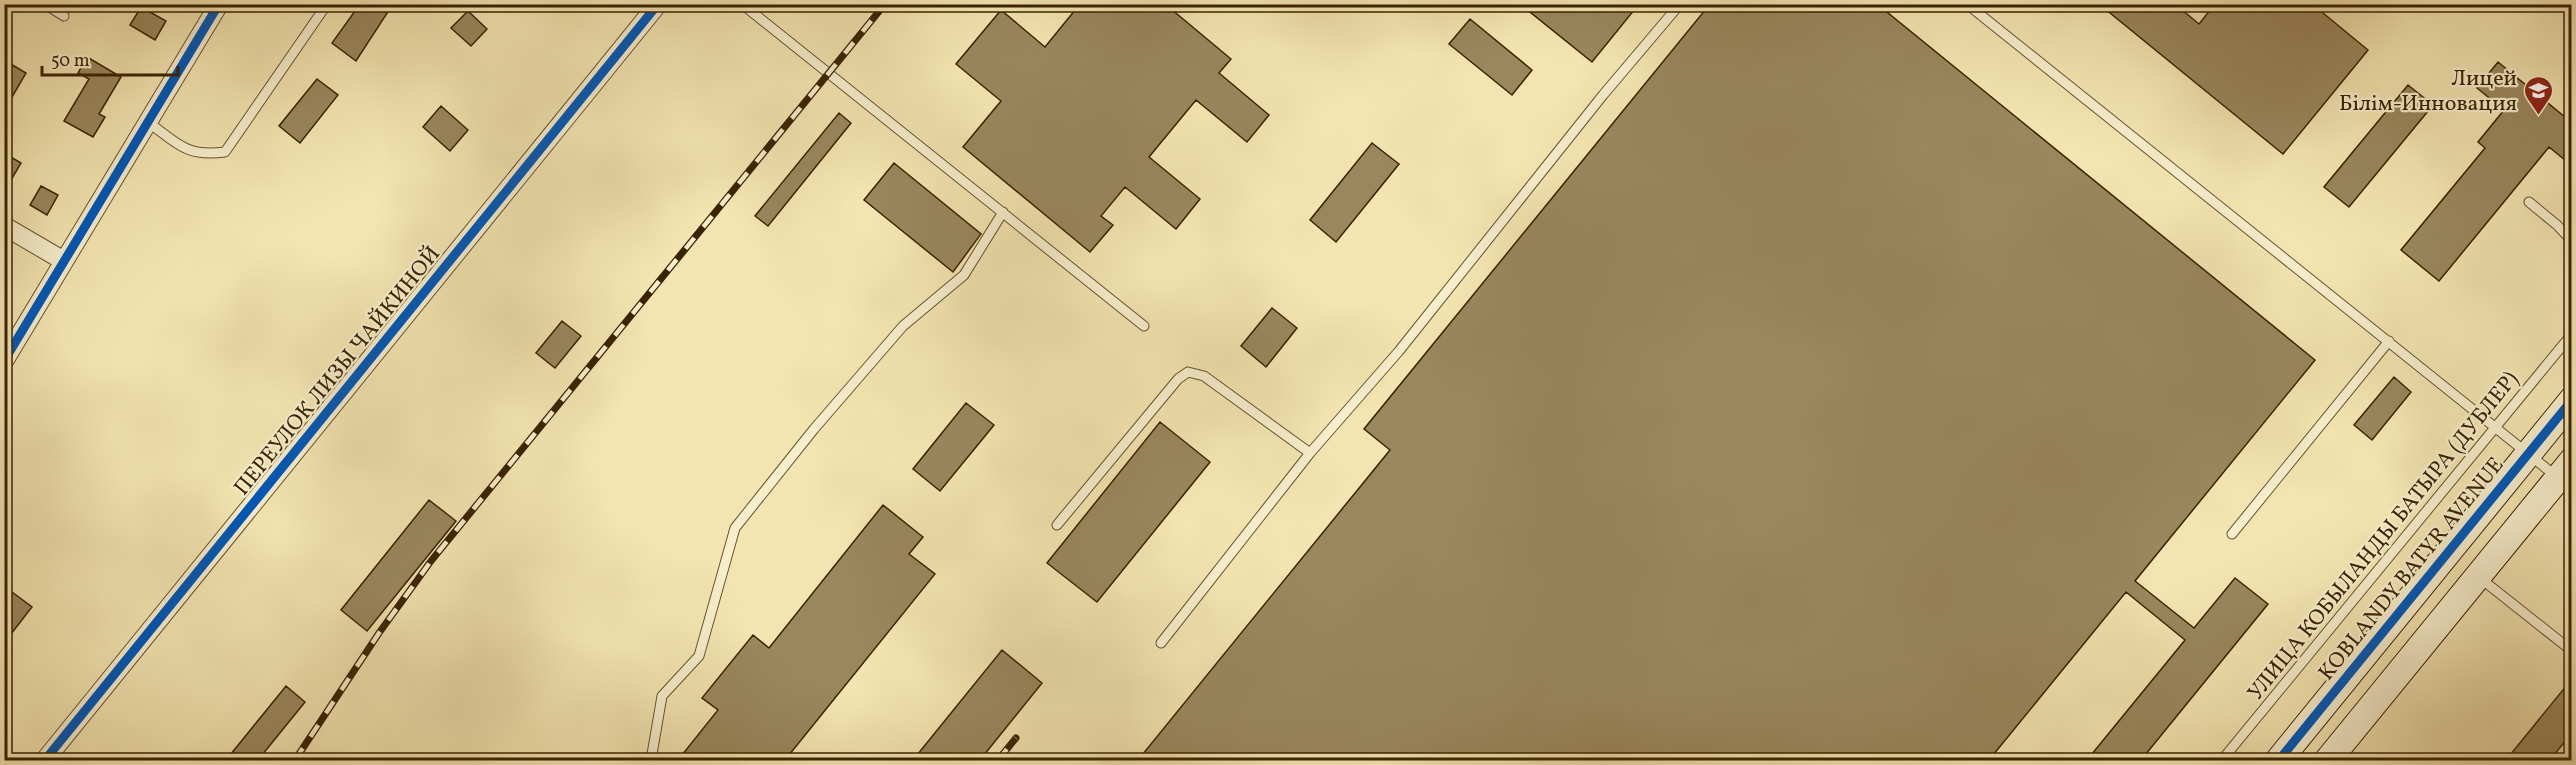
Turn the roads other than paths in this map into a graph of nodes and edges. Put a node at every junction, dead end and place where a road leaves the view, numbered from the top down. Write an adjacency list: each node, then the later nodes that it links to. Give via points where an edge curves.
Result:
1 (45, 4): 8 (lane)
2 (219, 4): 9 (street)
3 (327, 4): 9 (lane, via 225,152 187,150)
4 (658, 4): 30 (street, ПЕРЕУЛОК ЛИЗЫ ЧАЙКИНОЙ)
5 (742, 4): 11 (lane)
6 (1680, 4): 21 (lane, via 1399,351)
7 (1967, 4): 17 (lane)
8 (64, 16)
9 (148, 122): 14 (street)
10 (2529, 202): 13 (lane)
11 (1003, 213): 15 (lane); 31 (lane, via 964,275 903,326 735,528 699,656 662,696)
12 (4, 226): 14 (street)
13 (2571, 241)
14 (64, 261): 18 (street)
15 (1144, 326)
16 (2571, 334): 20 (lane, УЛИЦА КОБЫЛАНДЫ БАТЫРА (ДУБЛЕР))
17 (2389, 341): 20 (lane); 25 (lane)
18 (4, 360)
19 (2571, 400): 22 (street, KOBLANDY BATYR AVENUE)
20 (2495, 427): 22 (lane); 32 (lane, УЛИЦА КОБЫЛАНДЫ БАТЫРА (ДУБЛЕР))
21 (1310, 453): 24 (lane, via 1204,376 1188,372 1178,379); 27 (lane)
22 (2529, 454): 23 (lane); 33 (street, KOBLANDY BATYR AVENUE)
23 (2564, 469): 26 (street)
24 (1057, 525)
25 (2232, 534)
26 (2478, 576): 28 (lane); 34 (street)
27 (1161, 643)
28 (2571, 651)
29 (2571, 755): 35 (lane)
30 (45, 760)
31 (651, 760)
32 (2222, 760)
33 (2279, 760)
34 (2328, 760)
35 (2567, 760)

